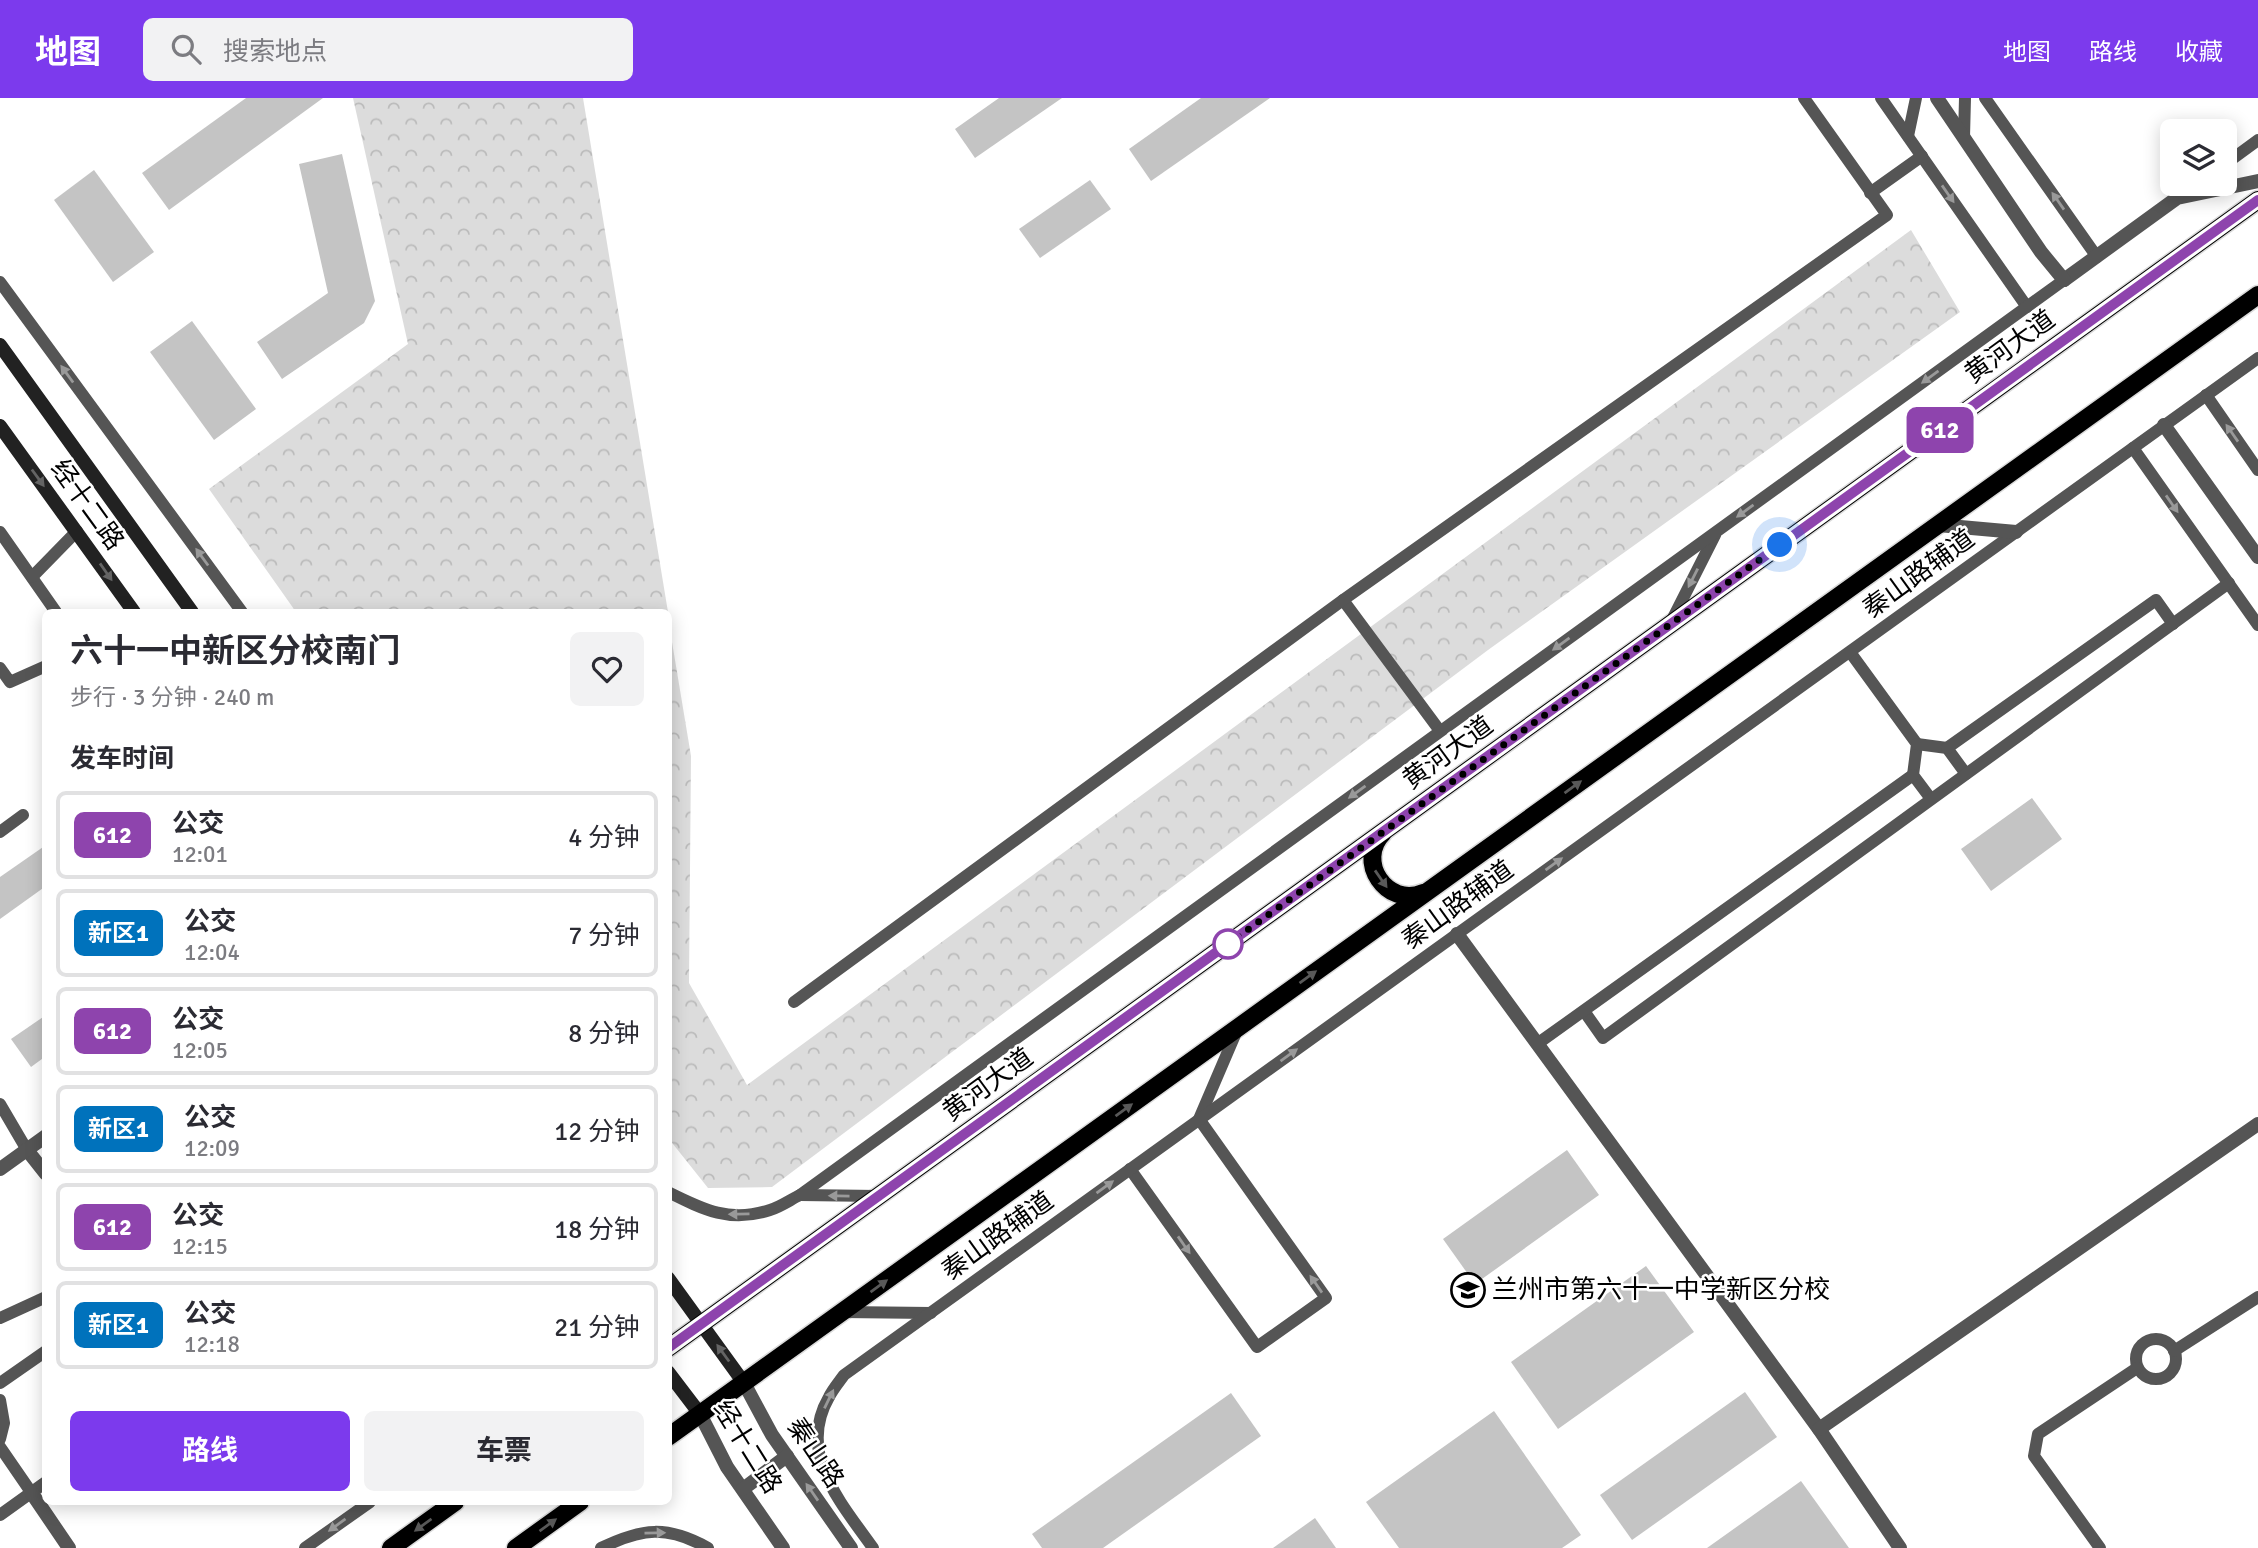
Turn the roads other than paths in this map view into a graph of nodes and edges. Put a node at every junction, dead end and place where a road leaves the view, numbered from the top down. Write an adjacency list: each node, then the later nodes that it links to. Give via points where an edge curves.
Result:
1 (1804, 98): 13 (lane)
2 (1881, 98): 7 (lane)
3 (1916, 98): 7 (lane)
4 (1937, 98): 8 (street)
5 (1965, 98): 8 (lane)
6 (1985, 98): 17 (lane, one-way to 6)
7 (1908, 136): 11 (lane)
8 (1964, 137): 18 (street)
9 (2258, 140): 10 (lane)
10 (2237, 155)
11 (1922, 156): 13 (lane); 21 (lane, one-way to 21)
12 (2258, 181): 15 (street)
13 (1870, 193): 37 (lane, via 1887,215)
14 (2180, 196): 15 (lane)
15 (2177, 198): 17 (street)
16 (2258, 200): 44 (main road, 黄河大道)
17 (2097, 257): 18 (street)
18 (2064, 280): 21 (lane)
19 (0, 282): 41 (lane, one-way to 19)
20 (2258, 295): 29 (main road)
21 (2027, 307): 31 (lane, one-way to 31)
22 (0, 345): 40 (main road)
23 (2258, 358): 24 (lane, 秦山路辅道)
24 (2206, 395): 25 (lane, 秦山路辅道); 28 (lane, one-way to 24)
25 (2164, 425): 27 (lane, 秦山路辅道); 34 (street)
26 (0, 426): 30 (main road, 经十二路, one-way to 30)
27 (2133, 448): 33 (lane, 秦山路辅道); 36 (lane, one-way to 36)
28 (2258, 470)
29 (1938, 525): 33 (street); 57 (main road, one-way to 29)
30 (77, 531): 35 (lane); 39 (main road, 经十二路, one-way to 39)
31 (1717, 531): 44 (lane, one-way to 44); 48 (lane, one-way to 48)
32 (0, 532): 35 (lane)
33 (2016, 532): 45 (lane, 秦山路辅道)
34 (2258, 557)
35 (32, 577): 38 (lane)
36 (2229, 583): 42 (lane); 43 (lane)
37 (1343, 600): 48 (lane); 59 (lane)
38 (54, 609)
39 (132, 609)
40 (190, 609)
41 (241, 609)
42 (2173, 624): 50 (lane, via 2156,600); 51 (lane)
43 (2258, 625)
44 (1669, 626): 55 (main road, 黄河大道)
45 (1850, 652): 49 (lane); 58 (lane, 秦山路辅道, one-way to 45)
46 (0, 668): 47 (lane, via 10,682)
47 (42, 668)
48 (1440, 731): 72 (lane, one-way to 72)
49 (1917, 744): 50 (lane); 52 (lane)
50 (1947, 748): 51 (lane)
51 (1966, 774): 53 (lane)
52 (1913, 775): 53 (lane); 60 (lane)
53 (1931, 799): 60 (lane, via 1603,1038)
54 (23, 815): 56 (lane)
55 (1388, 828): 57 (main road, one-way to 57, via 1373,849 1372,862 1383,885 1406,896); 73 (main road, 黄河大道)
56 (0, 832)
57 (1431, 890): 61 (main road, one-way to 57)
58 (1457, 934): 62 (street); 64 (lane, 秦山路辅道, one-way to 58)
59 (794, 1002)
60 (1584, 1011): 62 (lane)
61 (1238, 1028): 64 (lane); 77 (main road, one-way to 61)
62 (1537, 1045): 90 (street)
63 (0, 1104): 67 (lane)
64 (1199, 1119): 70 (lane, 秦山路辅道); 70 (lane, one-way to 64, via 1257,1347 1326,1298)
65 (2258, 1124): 90 (street)
66 (42, 1139): 67 (street)
67 (27, 1150): 68 (street); 69 (street)
68 (0, 1169)
69 (42, 1169)
70 (1130, 1169): 78 (lane, 秦山路辅道, one-way to 70)
71 (672, 1192): 72 (lane, one-way to 71, via 771,1210 739,1216 707,1211)
72 (800, 1195): 73 (lane, one-way to 72)
73 (878, 1196): 80 (main road, 黄河大道)
74 (672, 1284): 80 (main road)
75 (2258, 1297): 82 (lane)
76 (42, 1299): 79 (lane)
77 (842, 1312): 78 (lane); 87 (main road)
78 (931, 1312): 110 (lane, 秦山路辅道, one-way to 78, via 828,1484 819,1456 819,1427 828,1399 844,1374)
79 (0, 1318)
80 (701, 1324): 81 (main road, 黄河大道); 87 (main road, one-way to 80)
81 (672, 1345)
82 (2174, 1351): 84 (lane, via 2175,1365 2167,1376 2147,1377); 84 (lane, via 2160,1339 2147,1341 2136,1355)
83 (42, 1354): 86 (lane)
84 (2137, 1368): 112 (lane, via 2038,1434 2034,1456)
85 (672, 1377): 89 (main road, 经十二路)
86 (0, 1383)
87 (744, 1383): 89 (main road); 94 (street, 秦山路)
88 (0, 1400): 92 (lane, via 4,1423)
89 (700, 1414): 91 (main road); 96 (street, 经十二路)
90 (1819, 1429): 111 (street)
91 (672, 1434)
92 (0, 1438)
93 (0, 1447): 97 (lane)
94 (787, 1456): 96 (street); 109 (street, 秦山路, one-way to 94)
95 (42, 1485): 97 (lane)
96 (743, 1489): 108 (street, 经十二路)
97 (32, 1492): 101 (lane); 102 (street)
98 (366, 1505): 103 (lane, one-way to 103)
99 (452, 1505): 104 (main road, one-way to 104)
100 (576, 1505): 105 (main road, one-way to 100)
101 (0, 1515)
102 (69, 1548)
103 (305, 1548)
104 (391, 1548)
105 (516, 1548)
106 (601, 1548): 107 (lane, one-way to 107, via 628,1535 659,1531 690,1537)
107 (708, 1548)
108 (783, 1548)
109 (851, 1548)
110 (873, 1548)
111 (1900, 1548)
112 (2100, 1548)

